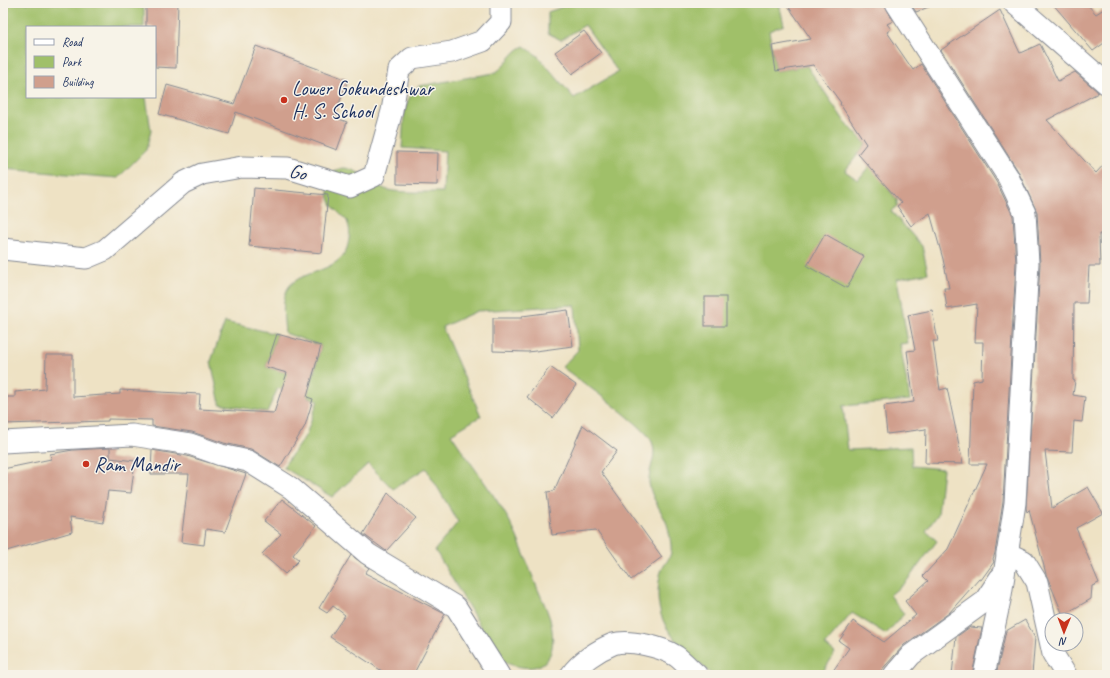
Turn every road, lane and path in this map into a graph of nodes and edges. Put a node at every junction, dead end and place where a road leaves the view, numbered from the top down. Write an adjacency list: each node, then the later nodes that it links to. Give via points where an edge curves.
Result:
1 (501, 3): 5 (street, Go, via 501,22 483,41 452,52 412,58 399,70 392,111 374,176 350,187 288,168 242,167 202,174 183,183 166,196 104,250 86,258)
2 (896, 3): 7 (street, via 1008,178 1025,213 1028,263 1014,504)
3 (1014, 3): 4 (street)
4 (1107, 84)
5 (3, 249)
6 (3, 442): 8 (street, via 132,435 190,444 248,461 291,488 368,554 456,607)
7 (1006, 563): 11 (street, via 984,602 911,655); 12 (street); 13 (street, via 1024,561 1037,582 1053,654)
8 (499, 675)
9 (571, 675): 10 (street, via 597,652 614,644 649,644 676,656)
10 (697, 675)
11 (894, 675)
12 (984, 675)
13 (1066, 675)

